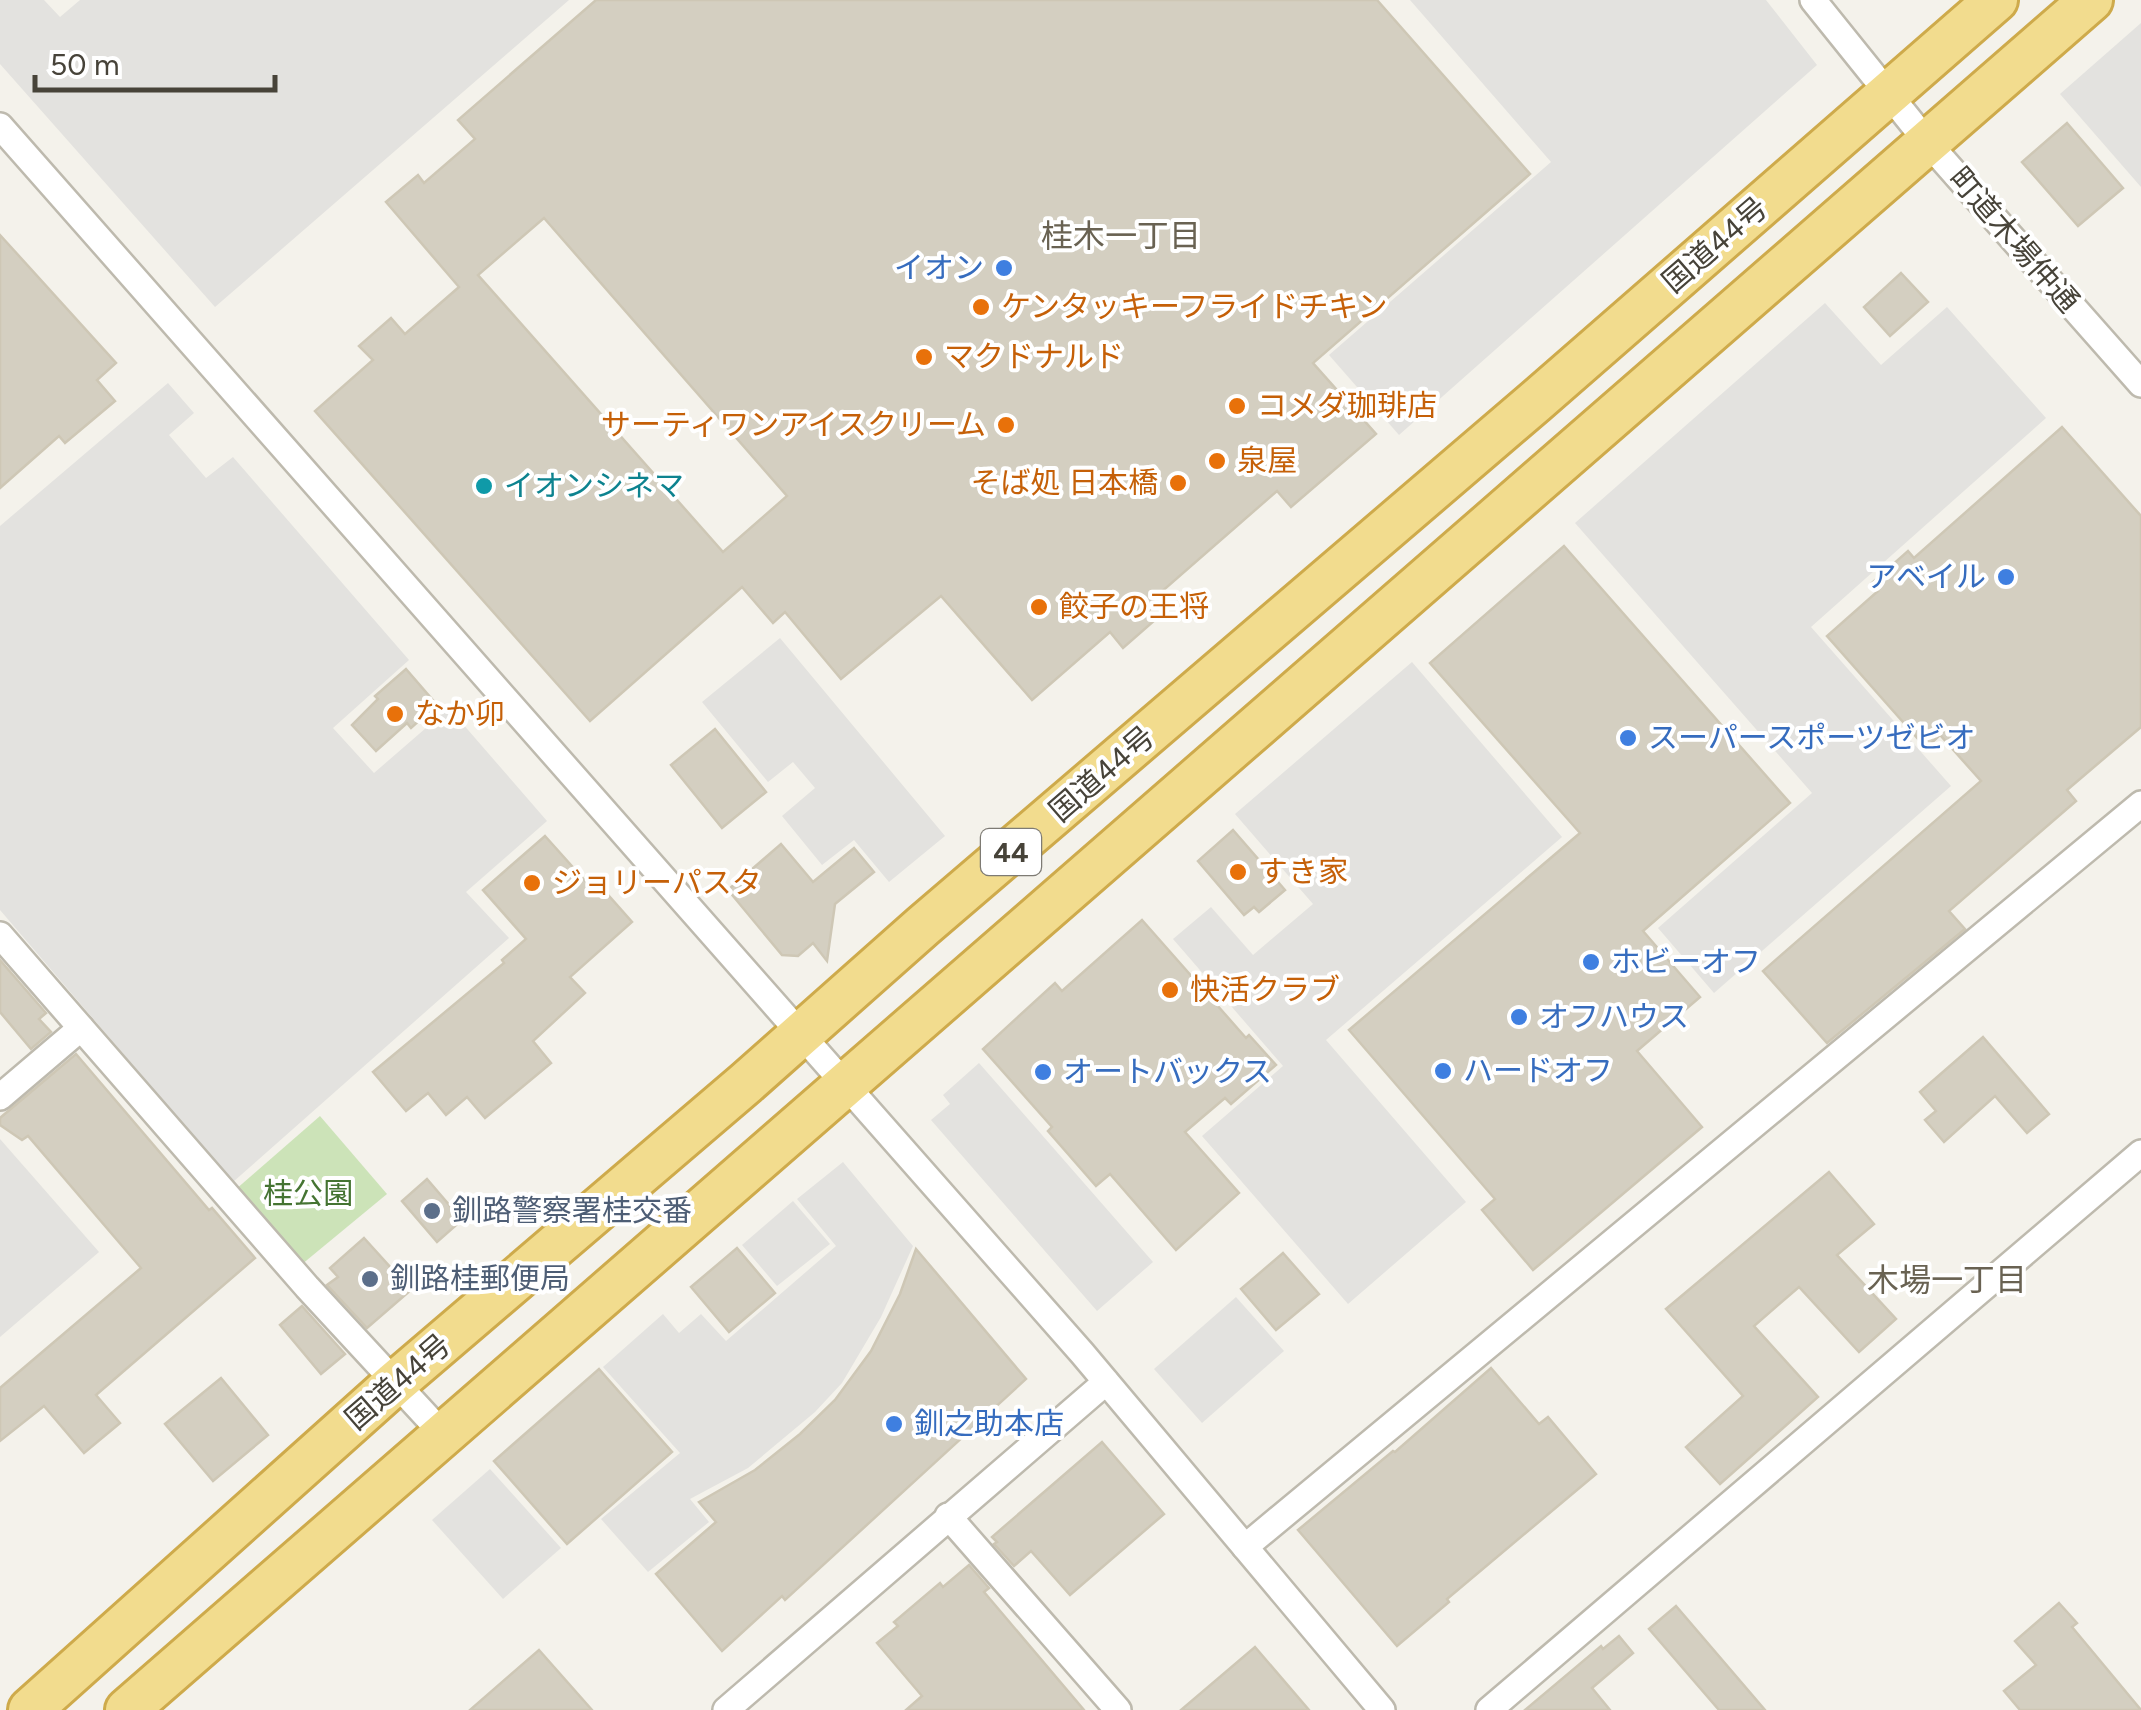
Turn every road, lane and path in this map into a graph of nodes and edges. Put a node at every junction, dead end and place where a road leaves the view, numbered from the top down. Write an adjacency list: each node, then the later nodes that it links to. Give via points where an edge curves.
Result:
1 (1813, 0): 4 (street, 町道木場仲通)
2 (1996, 0): 4 (highway, 国道44号 / 44)
3 (2091, 0): 6 (highway, 国道44号 / 44)
4 (1888, 95): 6 (street, 町道木場仲通); 11 (highway, 国道44号 / 44)
5 (0, 126): 11 (street)
6 (1928, 143): 7 (street, 町道木場仲通); 12 (highway, 国道44号 / 44)
7 (2141, 384)
8 (2141, 804): 19 (street)
9 (0, 936): 10 (street)
10 (82, 1028): 13 (street); 16 (street)
11 (801, 1034): 12 (street); 16 (highway, 国道44号 / 44)
12 (846, 1086): 15 (street); 17 (highway, 国道44号 / 44)
13 (0, 1097)
14 (2141, 1153): 25 (street)
15 (1106, 1382): 18 (street); 19 (street)
16 (395, 1383): 17 (street); 21 (highway, 国道44号 / 44)
17 (442, 1433): 22 (highway, 国道44号 / 44)
18 (948, 1516): 20 (street); 23 (street)
19 (1245, 1547): 24 (street)
20 (735, 1707)
21 (30, 1710)
22 (127, 1710)
23 (1118, 1710)
24 (1382, 1710)
25 (1489, 1710)

